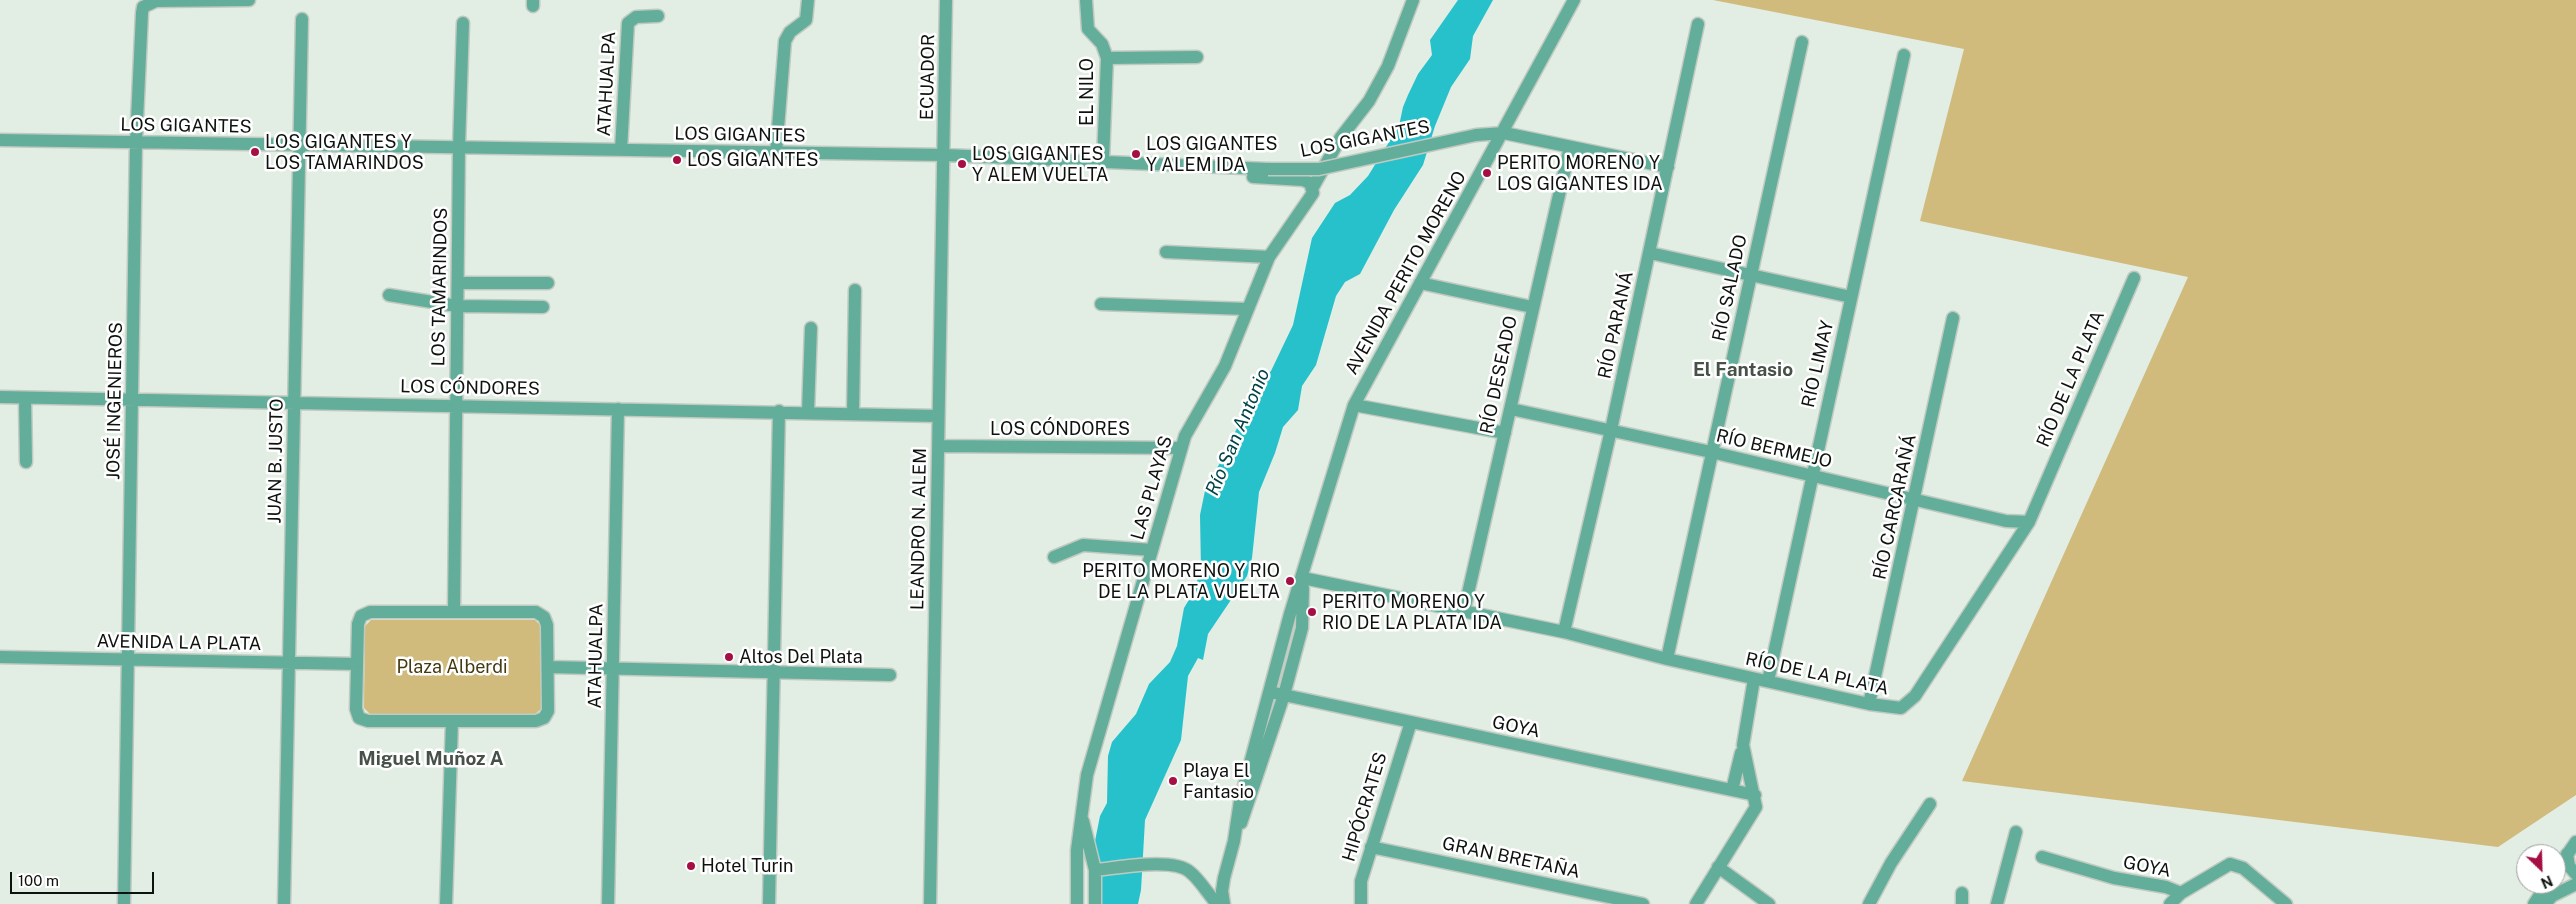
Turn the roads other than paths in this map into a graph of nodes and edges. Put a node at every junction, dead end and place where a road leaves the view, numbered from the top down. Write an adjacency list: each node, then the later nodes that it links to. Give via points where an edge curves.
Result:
1 (249, 0): 17 (street, JOSÉ INGENIEROS, via 156,1 143,7)
2 (808, 0): 22 (street, via 806,20 790,32 785,41)
3 (946, 0): 23 (street, ECUADOR)
4 (1086, 0): 14 (street, EL NILO, via 1088,29 1102,44)
5 (1413, 0): 27 (street, LAS PLAYAS, via 1388,66 1369,100 1341,137)
6 (1574, 0): 15 (street, AVENIDA PERITO MORENO)
7 (658, 16): 21 (street, ATAHUALPA, via 636,17 628,23)
8 (302, 19): 18 (street, JUAN B. JUSTO)
9 (463, 22): 19 (street, LOS TAMARINDOS)
10 (1698, 24): 26 (street, RÍO PARANÁ)
11 (1802, 42): 31 (street, RÍO SALADO)
12 (1904, 55): 38 (street, RÍO LIMAY)
13 (1197, 57): 14 (street)
14 (1107, 58): 24 (street, EL NILO)
15 (1504, 133): 20 (street, LOS GIGANTES); 25 (street, LOS GIGANTES, bridge, via 1476,135 1319,169); 35 (street, AVENIDA PERITO MORENO)
16 (0, 140): 17 (street, LOS GIGANTES)
17 (136, 142): 18 (street, LOS GIGANTES); 48 (street, JOSÉ INGENIEROS)
18 (298, 146): 19 (street, LOS GIGANTES); 49 (street, JUAN B. JUSTO)
19 (459, 147): 21 (street, LOS GIGANTES); 33 (street, LOS TAMARINDOS)
20 (1570, 147): 26 (street, LOS GIGANTES); 42 (street, RÍO DESEADO)
21 (621, 150): 22 (street, LOS GIGANTES)
22 (776, 153): 23 (street, LOS GIGANTES)
23 (944, 155): 24 (street, LOS GIGANTES); 57 (street, LEANDRO N. ALEM)
24 (1103, 160): 25 (street, LOS GIGANTES)
25 (1210, 166): 27 (street, via 1234,174 1302,180 1310,183)
26 (1668, 167): 29 (street, RÍO PARANÁ)
27 (1313, 190): 30 (street, LAS PLAYAS)
28 (1166, 252): 30 (street)
29 (1650, 253): 31 (street); 58 (street, RÍO PARANÁ)
30 (1268, 257): 43 (street, LAS PLAYAS)
31 (1750, 275): 38 (street); 62 (street, RÍO SALADO)
32 (2134, 278): 66 (street, RÍO DE LA PLATA)
33 (458, 283): 34 (street); 40 (street, LOS TAMARINDOS)
34 (548, 283)
35 (1420, 283): 42 (street); 51 (street, AVENIDA PERITO MORENO)
36 (855, 290): 56 (street)
37 (389, 295): 40 (street)
38 (1851, 297): 64 (street, RÍO LIMAY)
39 (1101, 304): 43 (street)
40 (458, 306): 41 (street); 50 (street, LOS TAMARINDOS)
41 (543, 307)
42 (1532, 307): 53 (street, RÍO DESEADO)
43 (1248, 309): 61 (street, LAS PLAYAS, via 1225,366)
44 (1952, 318): 65 (street, RÍO CARCARAÑÁ)
45 (811, 328): 55 (street)
46 (0, 397): 47 (street, LOS CÓNDORES)
47 (25, 398): 48 (street, LOS CÓNDORES); 63 (street)
48 (132, 399): 49 (street, LOS CÓNDORES); 75 (street, JOSÉ INGENIEROS)
49 (294, 402): 50 (street, LOS CÓNDORES); 76 (street, JUAN B. JUSTO)
50 (456, 405): 52 (street, LOS CÓNDORES); 70 (street, LOS TAMARINDOS)
51 (1354, 405): 59 (street); 69 (street, AVENIDA PERITO MORENO)
52 (618, 409): 54 (street, LOS CÓNDORES); 79 (street, ATAHUALPA)
53 (1511, 409): 58 (street, RÍO BERMEJO); 59 (street, RÍO DESEADO)
54 (779, 411): 55 (street, LOS CÓNDORES); 80 (street)
55 (808, 412): 56 (street, LOS CÓNDORES)
56 (853, 414): 57 (street, LOS CÓNDORES)
57 (938, 416): 60 (street, LEANDRO N. ALEM)
58 (1612, 430): 62 (street, RÍO BERMEJO); 72 (street, RÍO PARANÁ)
59 (1505, 433): 71 (street, RÍO DESEADO)
60 (938, 446): 61 (street, LOS CÓNDORES); 110 (street, LEANDRO N. ALEM)
61 (1181, 448): 67 (street, LAS PLAYAS)
62 (1711, 452): 64 (street, RÍO BERMEJO); 74 (street, RÍO SALADO)
63 (26, 462)
64 (1812, 475): 65 (street, RÍO BERMEJO); 83 (street, RÍO LIMAY)
65 (1915, 499): 66 (street, RÍO BERMEJO, via 2006,521); 86 (street, RÍO CARCARAÑÁ)
66 (2029, 522): 86 (street, RÍO DE LA PLATA, via 1910,702 1901,708)
67 (1152, 550): 68 (street, via 1083,546); 93 (street, LAS PLAYAS, via 1087,775)
68 (1054, 557)
69 (1303, 578): 71 (street, RÍO DE LA PLATA); 84 (street, AVENIDA PERITO MORENO); 85 (street, AVENIDA PERITO MORENO, via 1302,628)
70 (454, 611): 77 (street, via 365,613 358,624); 78 (street, via 541,614 547,624)
71 (1464, 611): 72 (street, RÍO DE LA PLATA)
72 (1564, 632): 74 (street, RÍO DE LA PLATA)
73 (0, 657): 75 (street, AVENIDA LA PLATA)
74 (1667, 659): 82 (street, RÍO DE LA PLATA)
75 (128, 660): 76 (street, AVENIDA LA PLATA); 105 (street, JOSÉ INGENIEROS)
76 (289, 662): 77 (street, AVENIDA LA PLATA); 106 (street, JUAN B. JUSTO)
77 (357, 664): 87 (street, via 356,709 359,718 368,721)
78 (549, 666): 79 (street); 87 (street, via 548,711 541,720)
79 (613, 667): 80 (street); 108 (street, ATAHUALPA)
80 (774, 672): 81 (street); 109 (street)
81 (890, 675)
82 (1754, 678): 83 (street, RÍO DE LA PLATA); 89 (street)
83 (1768, 682): 86 (street, RÍO DE LA PLATA)
84 (1270, 692): 85 (street, GOYA); 95 (street, AVENIDA PERITO MORENO, via 1240,801)
85 (1284, 695): 88 (street, GOYA); 95 (street, AVENIDA PERITO MORENO, via 1249,805)
86 (1870, 704)
87 (452, 721): 107 (street)
88 (1411, 722): 90 (street, GOYA); 97 (street, HIPÓCRATES)
89 (1743, 745): 90 (street); 91 (street)
90 (1732, 790): 91 (street, GOYA)
91 (1755, 795): 100 (street, via 1753,814)
92 (1930, 804): 119 (street, via 1891,863)
93 (1082, 816): 101 (street); 111 (street, LAS PLAYAS, via 1077,850)
94 (2016, 832): 120 (street)
95 (1234, 841): 114 (street, AVENIDA PERITO MORENO, via 1224,878)
96 (2576, 842): 98 (street)
97 (1371, 847): 115 (street, HIPÓCRATES, via 1360,881); 116 (street, GRAN BRETAÑA)
98 (2567, 854): 102 (street, via 2569,866)
99 (2042, 857): 104 (street, GOYA)
100 (1718, 867): 117 (street); 118 (street)
101 (1095, 870): 112 (street); 113 (street, via 1169,864 1183,867)
102 (2576, 874)
103 (2576, 884): 123 (street)
104 (2181, 893): 121 (street); 122 (street, GOYA, via 2230,864 2237,865)
105 (124, 904)
106 (284, 904)
107 (446, 904)
108 (608, 904)
109 (769, 904)
110 (930, 904)
111 (1077, 904)
112 (1095, 904)
113 (1217, 904)
114 (1224, 904)
115 (1362, 904)
116 (1644, 904)
117 (1696, 904)
118 (1769, 904)
119 (1869, 904)
120 (1997, 904)
121 (2170, 904)
122 (2286, 904)
123 (2545, 904)

